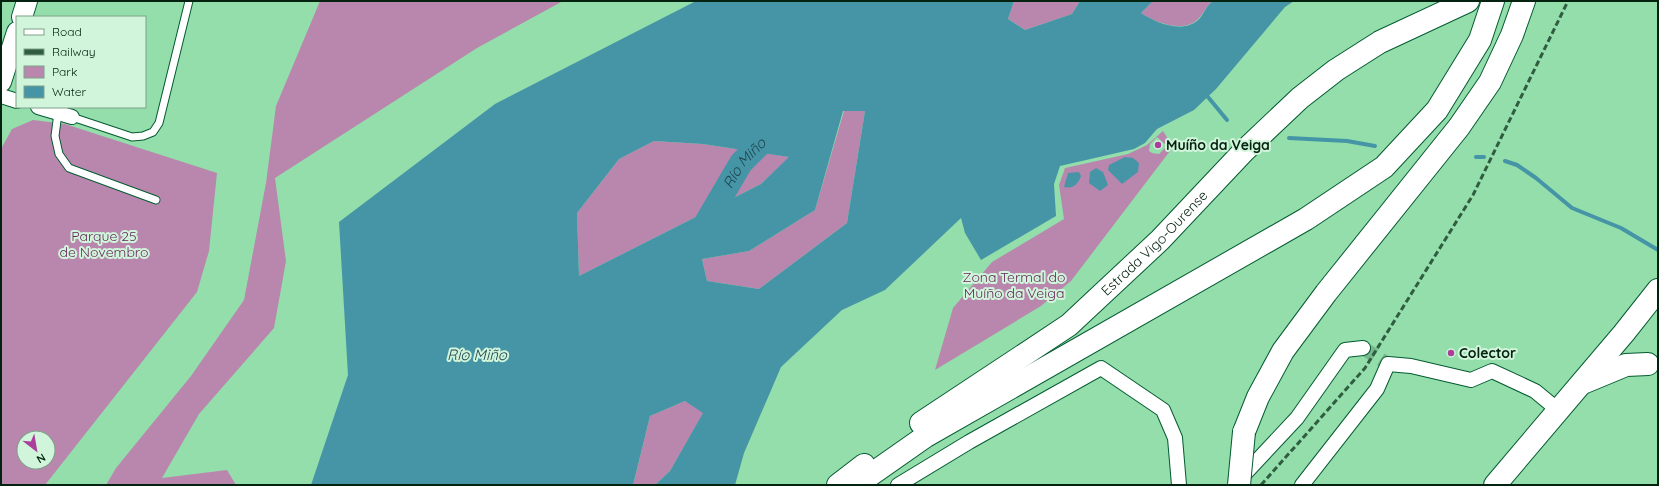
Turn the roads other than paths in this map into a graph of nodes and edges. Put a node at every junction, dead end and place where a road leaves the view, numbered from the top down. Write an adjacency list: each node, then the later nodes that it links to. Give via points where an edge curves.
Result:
1 (27, 1): 6 (main road)
2 (189, 1): 13 (lane, via 159,122 153,132 132,137)
3 (1468, 1): 21 (highway, Estrada Vigo-Ourense, via 1380,42 1336,70 1300,98 1244,151 1160,240 1069,325 902,436)
4 (1493, 1): 22 (highway, via 1480,40 1437,110 1384,167 1299,223 926,436)
5 (1524, 1): 26 (highway, bridge, via 1512,35 1490,82 1459,127 1326,293 1283,352 1258,397 1244,432)
6 (22, 16)
7 (16, 35): 8 (main road)
8 (1, 82)
9 (1, 96): 10 (street)
10 (16, 100)
11 (41, 108): 12 (street)
12 (58, 113): 13 (street); 14 (lane, via 55,136 59,154 69,168)
13 (72, 117)
14 (156, 200)
15 (1658, 290): 16 (highway)
16 (1624, 333): 18 (highway, via 1625,346 1629,353 1634,358); 19 (highway)
17 (1363, 348): 25 (street, via 1344,350 1297,418)
18 (1653, 364): 19 (highway, via 1626,365)
19 (1580, 384): 20 (highway)
20 (1558, 410): 27 (street, via 1535,391 1492,371 1472,380 1411,366 1388,364 1377,389); 28 (highway)
21 (838, 485)
22 (856, 485)
23 (898, 485): 24 (street, via 1101,368 1163,410 1175,438)
24 (1179, 485)
25 (1234, 485)
26 (1239, 485)
27 (1302, 485)
28 (1495, 485)

